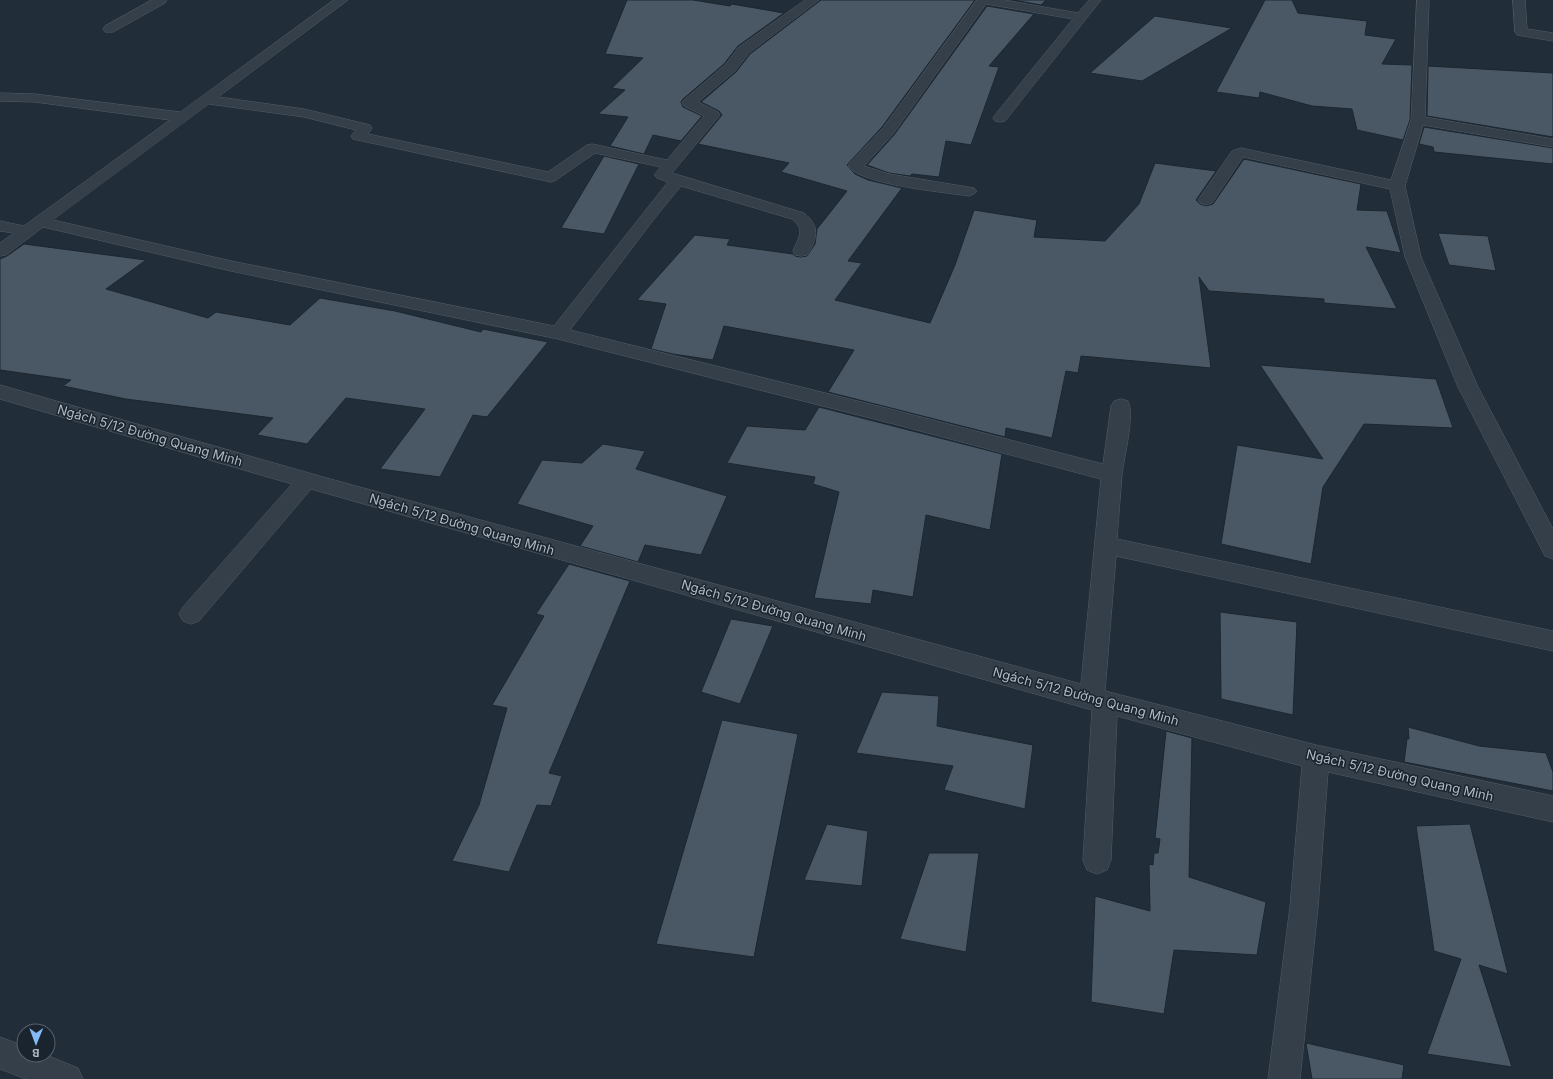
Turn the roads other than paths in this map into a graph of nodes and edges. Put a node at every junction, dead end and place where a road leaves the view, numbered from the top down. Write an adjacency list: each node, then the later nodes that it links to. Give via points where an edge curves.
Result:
1 (161, 0): 9 (street)
2 (342, 0): 12 (street)
3 (813, 0): 17 (street, via 744,50 730,68 689,103 713,115)
4 (983, 0): 8 (street); 20 (street, via 888,131 855,166 858,171 875,177)
5 (1095, 0): 8 (street)
6 (1423, 0): 15 (street)
7 (1518, 0): 10 (street, via 1521,32)
8 (1081, 17): 14 (street)
9 (109, 29)
10 (1553, 37)
11 (0, 97): 13 (street, via 35,98)
12 (206, 100): 13 (street); 17 (street, via 304,113 365,128 358,136 551,177 592,148)
13 (183, 117): 23 (street)
14 (1000, 118)
15 (1418, 120): 16 (street); 19 (street)
16 (1553, 143)
17 (671, 165): 18 (street, via 662,175)
18 (678, 180): 25 (street, via 798,216 808,224 809,229); 26 (street)
19 (1397, 186): 21 (street, via 1241,152 1237,154); 32 (street, via 1413,257 1468,387)
20 (970, 190)
21 (1206, 200)
22 (0, 226): 23 (street)
23 (34, 226): 24 (street); 26 (street)
24 (0, 251)
25 (801, 251)
26 (558, 333): 29 (street)
27 (0, 392): 30 (street, Ngách 5/12 Đường Quang Minh)
28 (1121, 406): 29 (street)
29 (1112, 474): 31 (street)
30 (307, 480): 33 (street); 35 (street, Ngách 5/12 Đường Quang Minh)
31 (1106, 545): 34 (street); 35 (street)
32 (1553, 550)
33 (191, 614)
34 (1553, 642)
35 (1098, 700): 36 (street, Ngách 5/12 Đường Quang Minh); 38 (street)
36 (1316, 757): 37 (street, Ngách 5/12 Đường Quang Minh); 41 (street, via 1304,907)
37 (1553, 809)
38 (1097, 860)
39 (0, 1053): 40 (street)
40 (51, 1076)
41 (1284, 1079)

